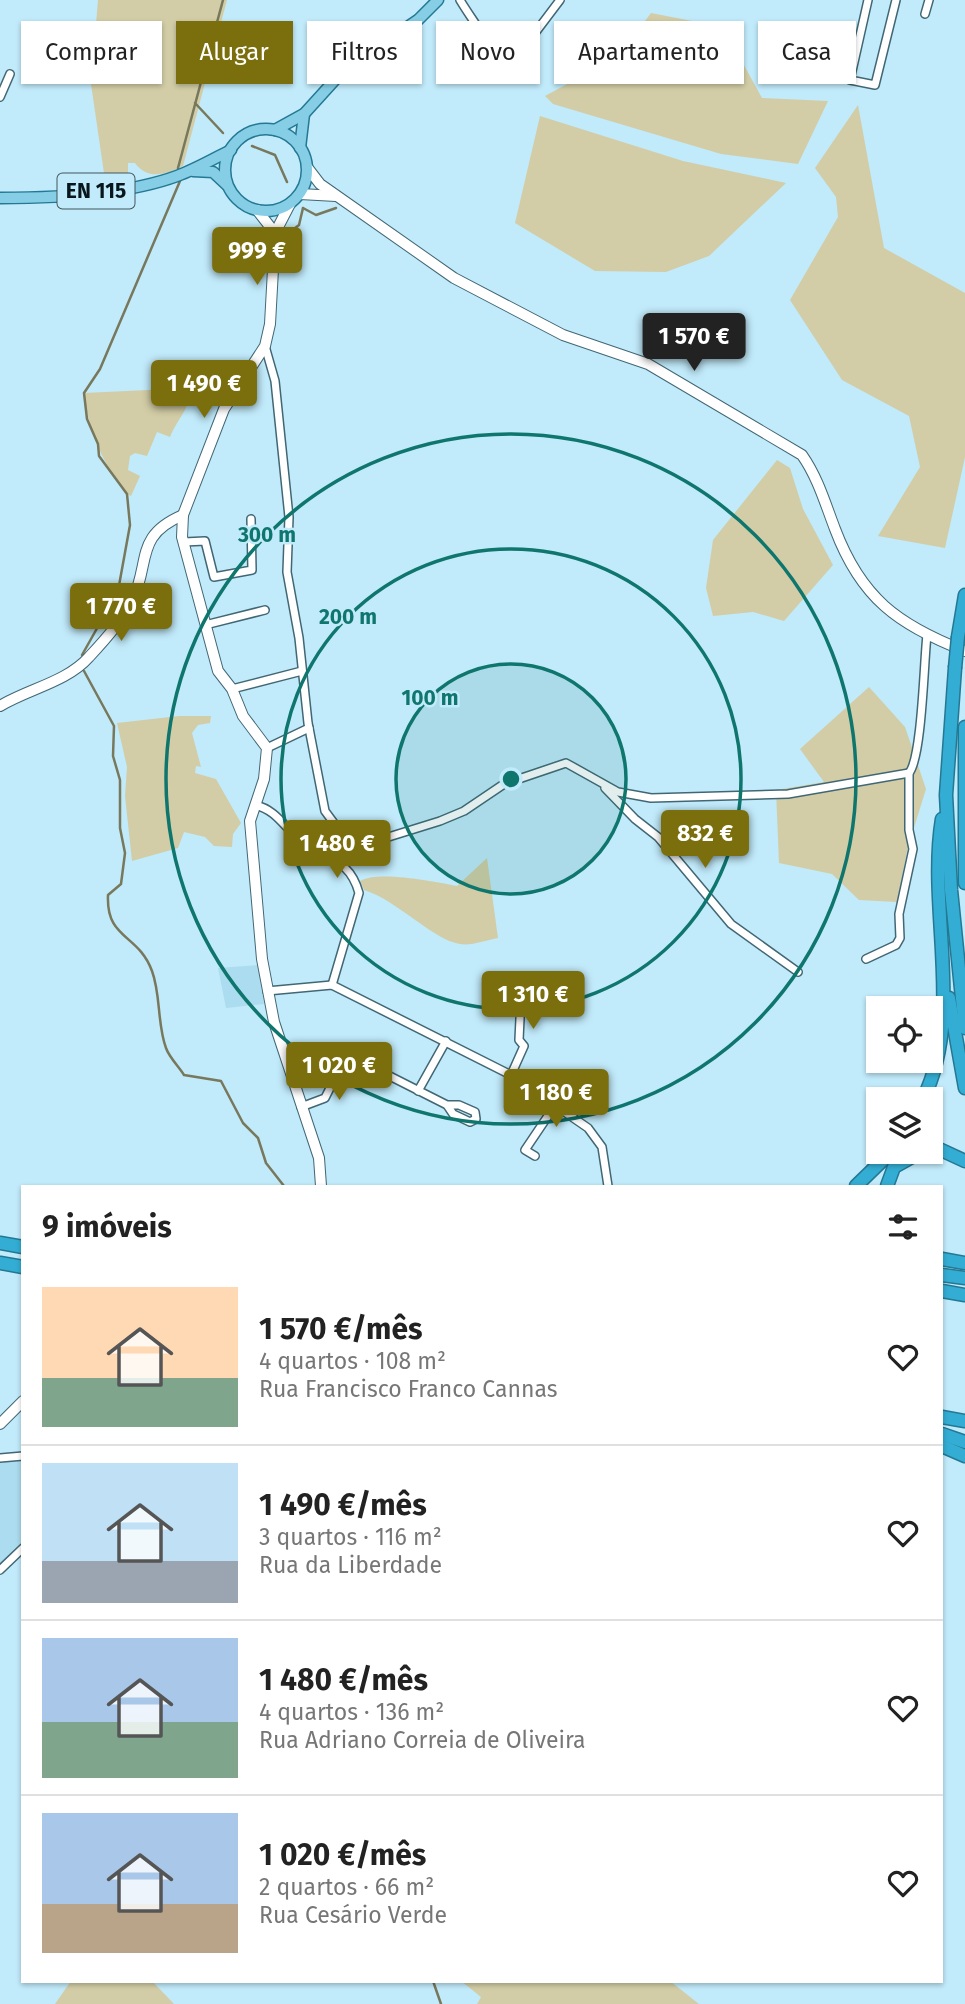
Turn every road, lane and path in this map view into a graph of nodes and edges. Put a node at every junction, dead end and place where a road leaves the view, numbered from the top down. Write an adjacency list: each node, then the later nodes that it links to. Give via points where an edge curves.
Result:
1 (438, 0): 12 (main road, EN 115, via 418,20 332,80)
2 (460, 0): 8 (street)
3 (560, 0): 9 (street)
4 (868, 0): 5 (street, via 850,80 875,85)
5 (896, 0)
6 (929, 0): 7 (street)
7 (925, 14)
8 (473, 21)
9 (540, 26)
10 (10, 74): 11 (street)
11 (0, 97)
12 (304, 114): 13 (main road, EN 115); 14 (main road)
13 (275, 130): 14 (main road); 15 (main road, EN 115, via 250,133)
14 (300, 148): 16 (main road)
15 (231, 150): 17 (main road, EN 115); 18 (main road, via 226,175)
16 (307, 167): 19 (main road); 20 (street)
17 (190, 171): 18 (main road, via 213,172); 21 (main road, EN 115, via 114,189)
18 (230, 189): 23 (main road, via 238,200)
19 (300, 194): 20 (street); 22 (main road)
20 (337, 196): 32 (street, via 454,278 563,335 648,364 802,455 815,473 857,577 888,610)
21 (0, 198)
22 (290, 204): 23 (main road, via 278,210); 24 (street)
23 (257, 209): 24 (street)
24 (275, 233): 25 (street)
25 (265, 346): 26 (street, via 224,409); 34 (street, via 275,381 289,517 286,572)
26 (183, 515): 28 (street); 36 (street, via 155,531 131,603 86,660 71,672)
27 (251, 519): 28 (street, via 252,570 214,577 205,541)
28 (184, 542): 31 (street)
29 (965, 596): 42 (highway, bridge)
30 (265, 610): 31 (street)
31 (205, 625): 35 (street, via 218,671)
32 (927, 635): 33 (street); 40 (street, via 918,745)
33 (965, 651)
34 (302, 671): 35 (street); 38 (street)
35 (232, 690): 39 (street, via 243,716)
36 (0, 706)
37 (965, 727): 44 (highway)
38 (309, 728): 39 (street); 41 (street, via 325,811 342,834 363,839 382,839 440,821 505,784 566,763)
39 (267, 748): 43 (street)
40 (909, 773): 41 (street, via 788,794 651,799 618,792); 46 (street, via 913,849 900,938)
41 (600, 782): 47 (street, via 658,837 731,924)
42 (946, 795): 45 (highway, via 936,854); 51 (highway)
43 (255, 805): 49 (street, via 268,808 305,844 330,855 355,878 359,893); 50 (street, via 250,821)
44 (965, 883)
45 (941, 956): 56 (highway, via 943,1022); 57 (highway)
46 (866, 959)
47 (798, 972)
48 (522, 976): 55 (street, via 519,1040 524,1046)
49 (332, 985): 50 (street); 52 (street)
50 (267, 990): 61 (street)
51 (965, 1028)
52 (446, 1041): 55 (street); 58 (street)
53 (333, 1054): 54 (street)
54 (344, 1060): 58 (street, via 354,1058); 61 (street, via 325,1098)
55 (510, 1075): 59 (street)
56 (927, 1087)
57 (965, 1088)
58 (418, 1091): 60 (street)
59 (556, 1104): 63 (street, via 522,1147); 68 (street, via 588,1128 602,1147)
60 (447, 1105)
61 (301, 1107): 67 (street, via 319,1158)
62 (943, 1151): 64 (highway)
63 (535, 1156)
64 (965, 1161)
65 (879, 1164): 69 (highway)
66 (899, 1164): 70 (highway)
67 (321, 1185)
68 (608, 1185)
69 (857, 1185)
70 (887, 1185)
71 (0, 1243): 72 (highway)
72 (21, 1247)
73 (943, 1259): 75 (highway)
74 (0, 1263): 76 (highway)
75 (965, 1263)
76 (21, 1267)
77 (943, 1275): 78 (highway)
78 (965, 1278)
79 (943, 1291): 80 (highway)
80 (965, 1295)
81 (21, 1403): 84 (street)
82 (943, 1417): 83 (highway)
83 (965, 1421)
84 (0, 1424)
85 (943, 1434): 86 (highway)
86 (965, 1442)
87 (943, 1447): 89 (highway)
88 (21, 1456): 90 (street)
89 (965, 1456)
90 (0, 1458)
91 (21, 1550): 92 (street)
92 (0, 1570)

